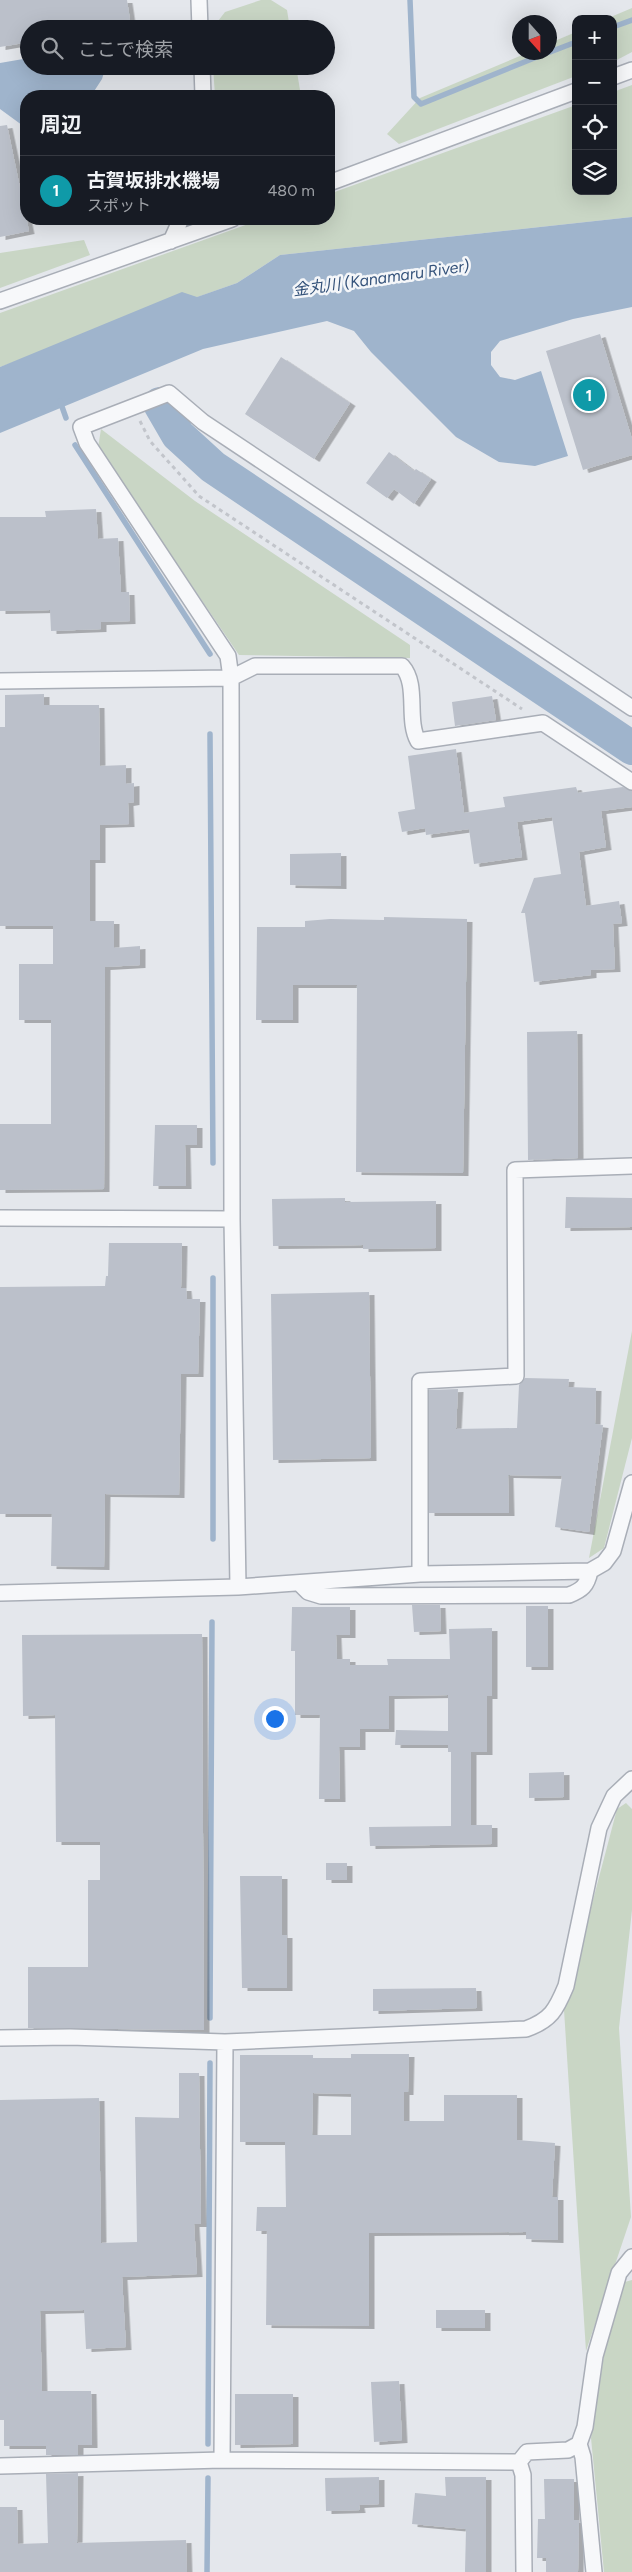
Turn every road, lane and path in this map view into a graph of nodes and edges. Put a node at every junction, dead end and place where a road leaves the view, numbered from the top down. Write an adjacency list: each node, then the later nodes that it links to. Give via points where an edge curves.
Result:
1 (199, 0): 2 (street)
2 (200, 20)
3 (632, 70): 5 (street)
4 (203, 75): 6 (street)
5 (617, 76)
6 (204, 90)
7 (572, 92): 8 (street)
8 (335, 181)
9 (178, 225): 11 (street)
10 (215, 225): 11 (street)
11 (171, 241): 12 (street)
12 (0, 302)
13 (134, 407): 14 (street, via 81,427 87,443 228,656); 16 (street, via 169,393 204,422); 17 (path, via 150,441 199,496)
14 (232, 678): 15 (street); 17 (street, via 255,666 402,666 409,674 412,731 418,741); 21 (street)
15 (0, 681)
16 (632, 708)
17 (543, 723): 18 (street)
18 (632, 782)
19 (632, 1166): 24 (street, via 516,1170 516,1376 420,1381)
20 (0, 1218): 21 (street)
21 (232, 1219): 26 (street)
22 (632, 1483): 23 (street, via 613,1551 604,1563)
23 (590, 1571): 24 (street); 25 (street, via 582,1590 569,1595 320,1596 308,1592)
24 (420, 1574): 25 (street)
25 (299, 1583): 26 (street)
26 (238, 1587): 27 (street)
27 (0, 1593)
28 (632, 1779): 30 (street, via 614,1796 598,1828 566,1986 556,2010 542,2023 526,2029)
29 (0, 2038): 30 (street)
30 (225, 2042): 33 (street)
31 (632, 2257): 32 (street, via 619,2273 594,2356 585,2427)
32 (579, 2444): 34 (street, via 568,2450 527,2452); 37 (street)
33 (222, 2460): 34 (street); 35 (street)
34 (519, 2462): 36 (street, via 523,2475)
35 (0, 2466)
36 (524, 2572)
37 (594, 2572)

